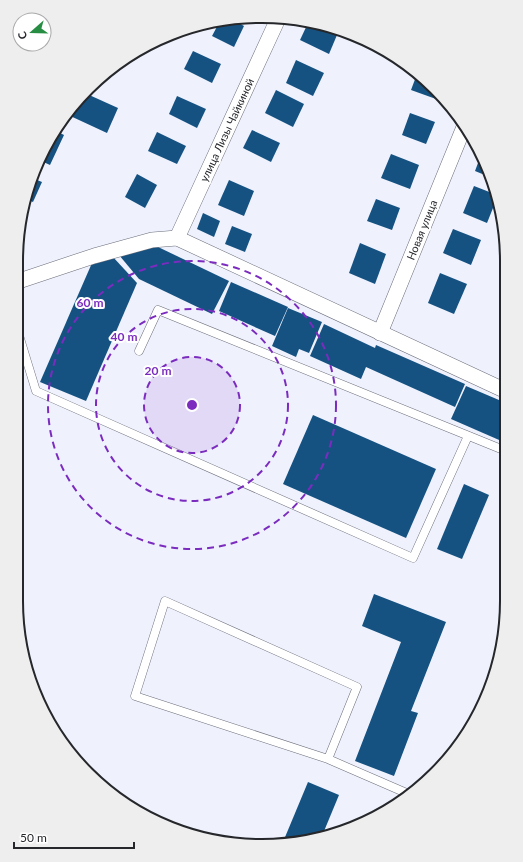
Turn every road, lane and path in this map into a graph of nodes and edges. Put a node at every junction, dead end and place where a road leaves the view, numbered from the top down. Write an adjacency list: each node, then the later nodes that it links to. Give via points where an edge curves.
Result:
1 (276, 24): 3 (street, улица Лизы Чайкиной)
2 (462, 132): 5 (street, Новая улица)
3 (177, 238): 4 (street, via 152,240 94,256); 5 (street)
4 (23, 282)
5 (380, 333): 8 (street)
6 (23, 348): 9 (lane, via 36,391 413,558)
7 (139, 351): 9 (lane, via 158,310)
8 (500, 388)
9 (468, 436): 10 (lane)
10 (500, 449)
11 (328, 759): 11 (lane, via 357,686 165,601 135,696); 12 (lane)
12 (404, 792)

